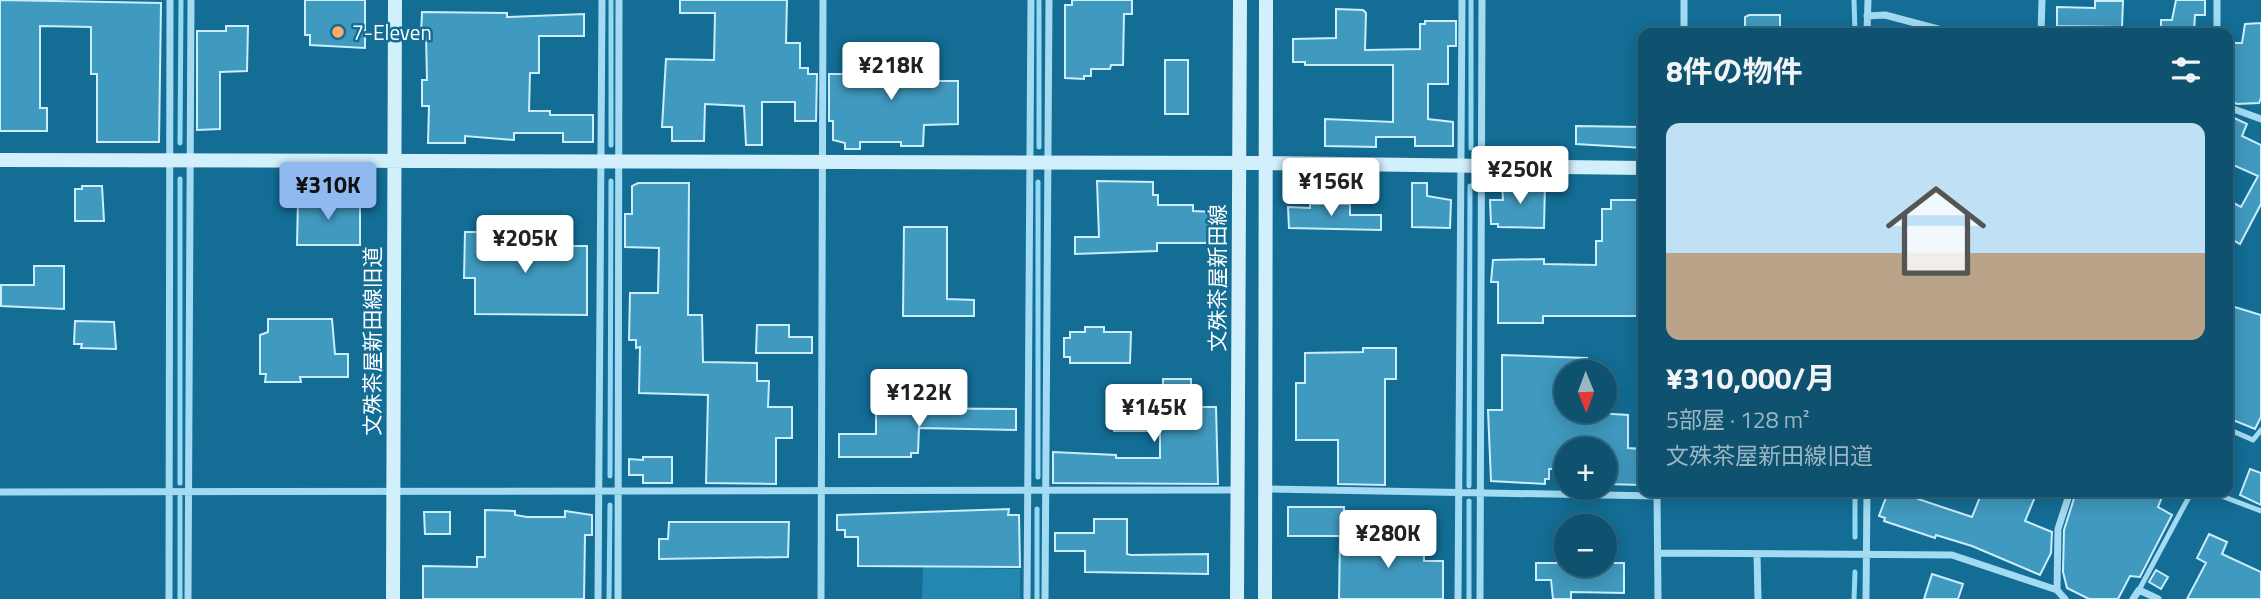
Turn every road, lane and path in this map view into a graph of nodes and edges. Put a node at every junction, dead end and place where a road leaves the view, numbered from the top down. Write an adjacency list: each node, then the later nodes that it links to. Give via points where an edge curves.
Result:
1 (170, 0): 26 (street)
2 (191, 0): 27 (street)
3 (395, 0): 28 (street, 文殊茶屋新田線旧道)
4 (602, 0): 29 (street)
5 (620, 0): 30 (street)
6 (823, 0): 34 (street)
7 (1031, 0): 35 (street)
8 (1049, 0): 31 (street)
9 (1240, 0): 32 (street, 文殊茶屋新田線)
10 (1266, 0): 33 (street)
11 (1462, 0): 37 (street)
12 (1482, 0): 36 (street)
13 (1684, 0): 18 (street)
14 (1867, 0): 17 (street)
15 (2042, 0): 21 (street)
16 (2217, 0): 22 (street)
17 (1867, 16): 19 (street); 20 (street, via 1885,15)
18 (1684, 28)
19 (1867, 28)
20 (1934, 28)
21 (2041, 28)
22 (2217, 28)
23 (2233, 109): 24 (street)
24 (2261, 119)
25 (0, 160): 26 (street)
26 (169, 162): 27 (street); 41 (street)
27 (190, 162): 28 (street); 42 (street)
28 (393, 163): 29 (street); 45 (street, 文殊茶屋新田線旧道)
29 (601, 163): 30 (street); 46 (street)
30 (619, 163): 34 (street); 47 (street)
31 (1049, 163): 32 (street); 35 (street); 51 (street)
32 (1239, 163): 33 (street); 44 (street, 文殊茶屋新田線)
33 (1266, 163): 37 (street); 43 (street)
34 (824, 164): 35 (street); 49 (street)
35 (1030, 164): 50 (street)
36 (1481, 165): 37 (street); 38 (street); 53 (street)
37 (1461, 166): 52 (street)
38 (1638, 168)
39 (2261, 430): 40 (lane, via 2253,440)
40 (2233, 431)
41 (170, 489): 42 (street); 48 (street); 66 (street)
42 (188, 489): 45 (street); 67 (street)
43 (1266, 489): 52 (street); 75 (street)
44 (1237, 490): 51 (street); 74 (street, 文殊茶屋新田線)
45 (393, 491): 46 (street); 68 (street, 文殊茶屋新田線旧道)
46 (598, 491): 47 (street); 69 (street)
47 (619, 491): 49 (street); 70 (street)
48 (0, 492)
49 (821, 492): 50 (street); 71 (street)
50 (1028, 492): 51 (street); 72 (street)
51 (1045, 492): 73 (street)
52 (1459, 494): 53 (street); 76 (street)
53 (1481, 494): 54 (street); 77 (street)
54 (1638, 494)
55 (1657, 497): 61 (street)
56 (1867, 497): 63 (street)
57 (2068, 497): 64 (street, via 2058,529)
58 (2189, 497): 65 (lane)
59 (2224, 497): 60 (lane)
60 (2261, 511)
61 (1658, 553): 62 (street); 78 (street)
62 (1757, 554): 63 (street); 79 (street)
63 (1867, 555): 64 (street, via 1952,555); 80 (street)
64 (2057, 590): 81 (street)
65 (2139, 590): 82 (street); 83 (street)
66 (169, 599)
67 (188, 599)
68 (393, 599)
69 (598, 599)
70 (618, 599)
71 (821, 599)
72 (1027, 599)
73 (1045, 599)
74 (1237, 599)
75 (1265, 599)
76 (1458, 599)
77 (1480, 599)
78 (1658, 599)
79 (1758, 599)
80 (1866, 599)
81 (2065, 599)
82 (2133, 599)
83 (2158, 599)

